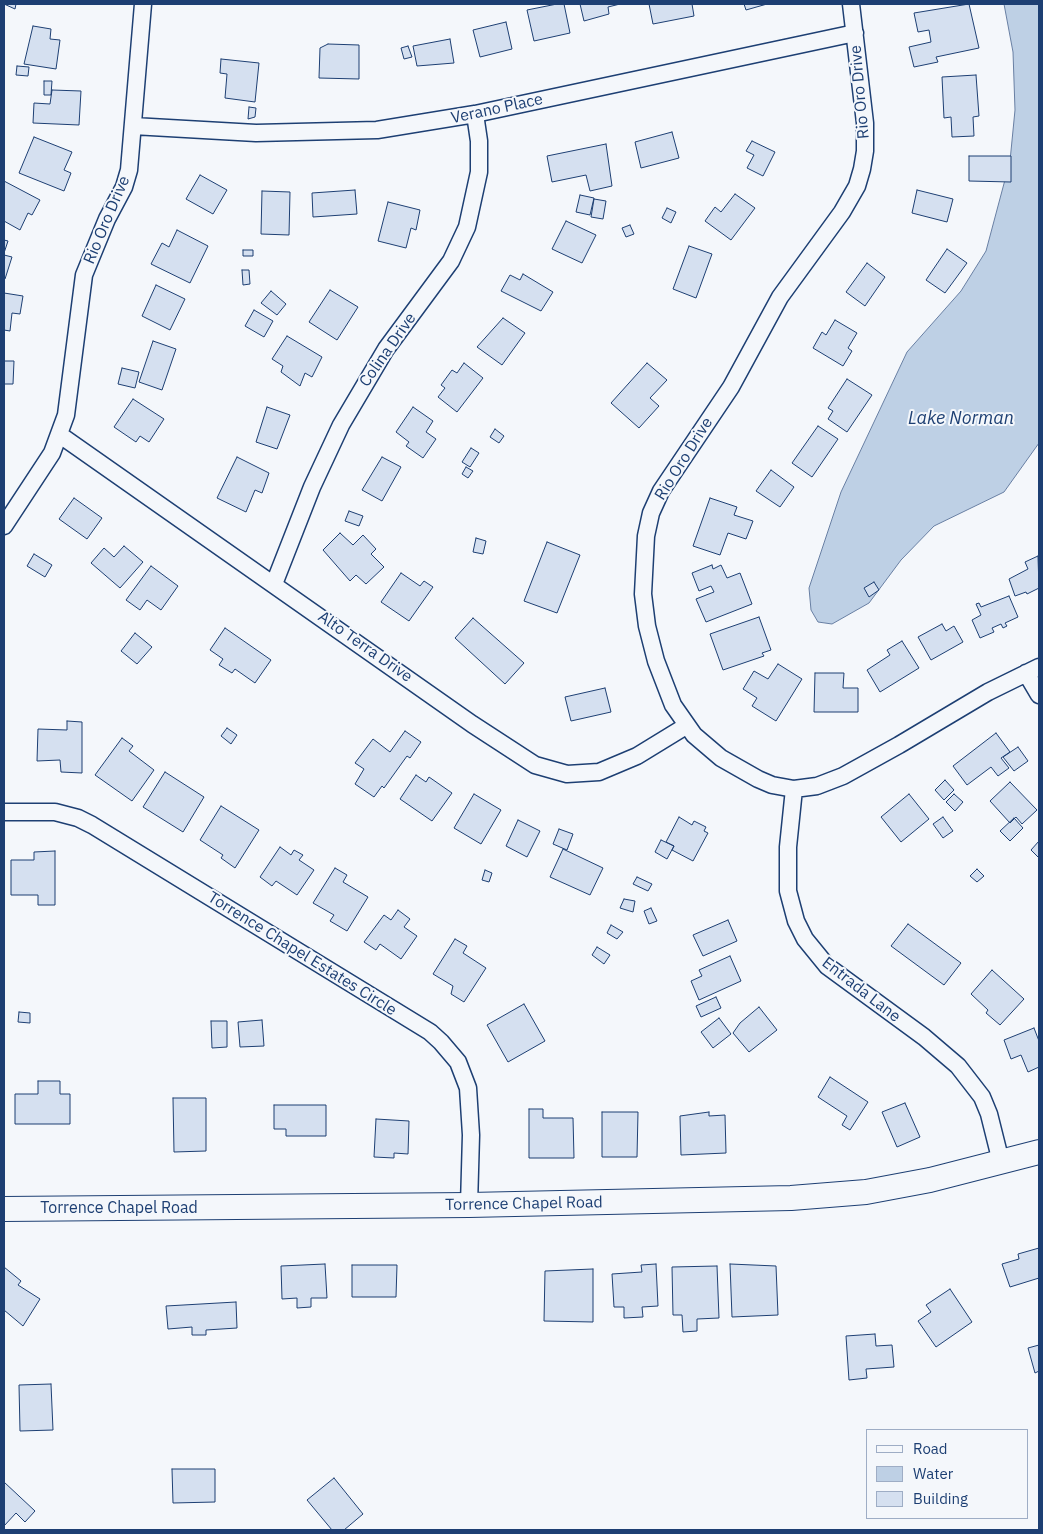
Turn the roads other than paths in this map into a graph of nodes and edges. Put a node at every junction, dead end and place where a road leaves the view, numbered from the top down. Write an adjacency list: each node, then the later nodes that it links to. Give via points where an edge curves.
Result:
1 (143, 4): 5 (street, Rio Oro Drive)
2 (851, 4): 3 (street, Rio Oro Drive)
3 (855, 33): 4 (street, Verano Place); 11 (street, Rio Oro Drive, via 865,123 865,151 857,186 780,297 731,388 661,491 651,513 643,564 647,626 664,685)
4 (475, 114): 5 (street, Verano Place, via 385,129 331,133); 8 (street, Colina Drive, via 479,172 467,227 451,261 380,357 341,425 312,487)
5 (133, 126): 6 (street, Rio Oro Drive, via 129,170 124,186 84,275 70,400)
6 (60, 435): 7 (street, Rio Oro Drive, via 52,453); 8 (street, Alto Terra Drive)
7 (4, 526)
8 (274, 584): 11 (street, Alto Terra Drive, via 526,760 551,771 581,774 612,768)
9 (1033, 670): 10 (street); 12 (street, Rio Oro Drive, via 988,692 843,776 817,786)
10 (1039, 695)
11 (686, 726): 12 (street, Rio Oro Drive, via 694,736 736,767 772,785)
12 (794, 789): 15 (street, Entrada Lane, via 788,847 788,891 805,939 827,966 958,1066 982,1097)
13 (4, 812): 16 (street, Torrence Chapel Estates Circle, via 55,812 92,825 442,1042 458,1062 468,1088)
14 (1039, 1152): 15 (street, Torrence Chapel Road)
15 (1001, 1162): 16 (street, Torrence Chapel Road, via 866,1192 792,1198)
16 (469, 1206): 17 (street, Torrence Chapel Road)
17 (4, 1209)

